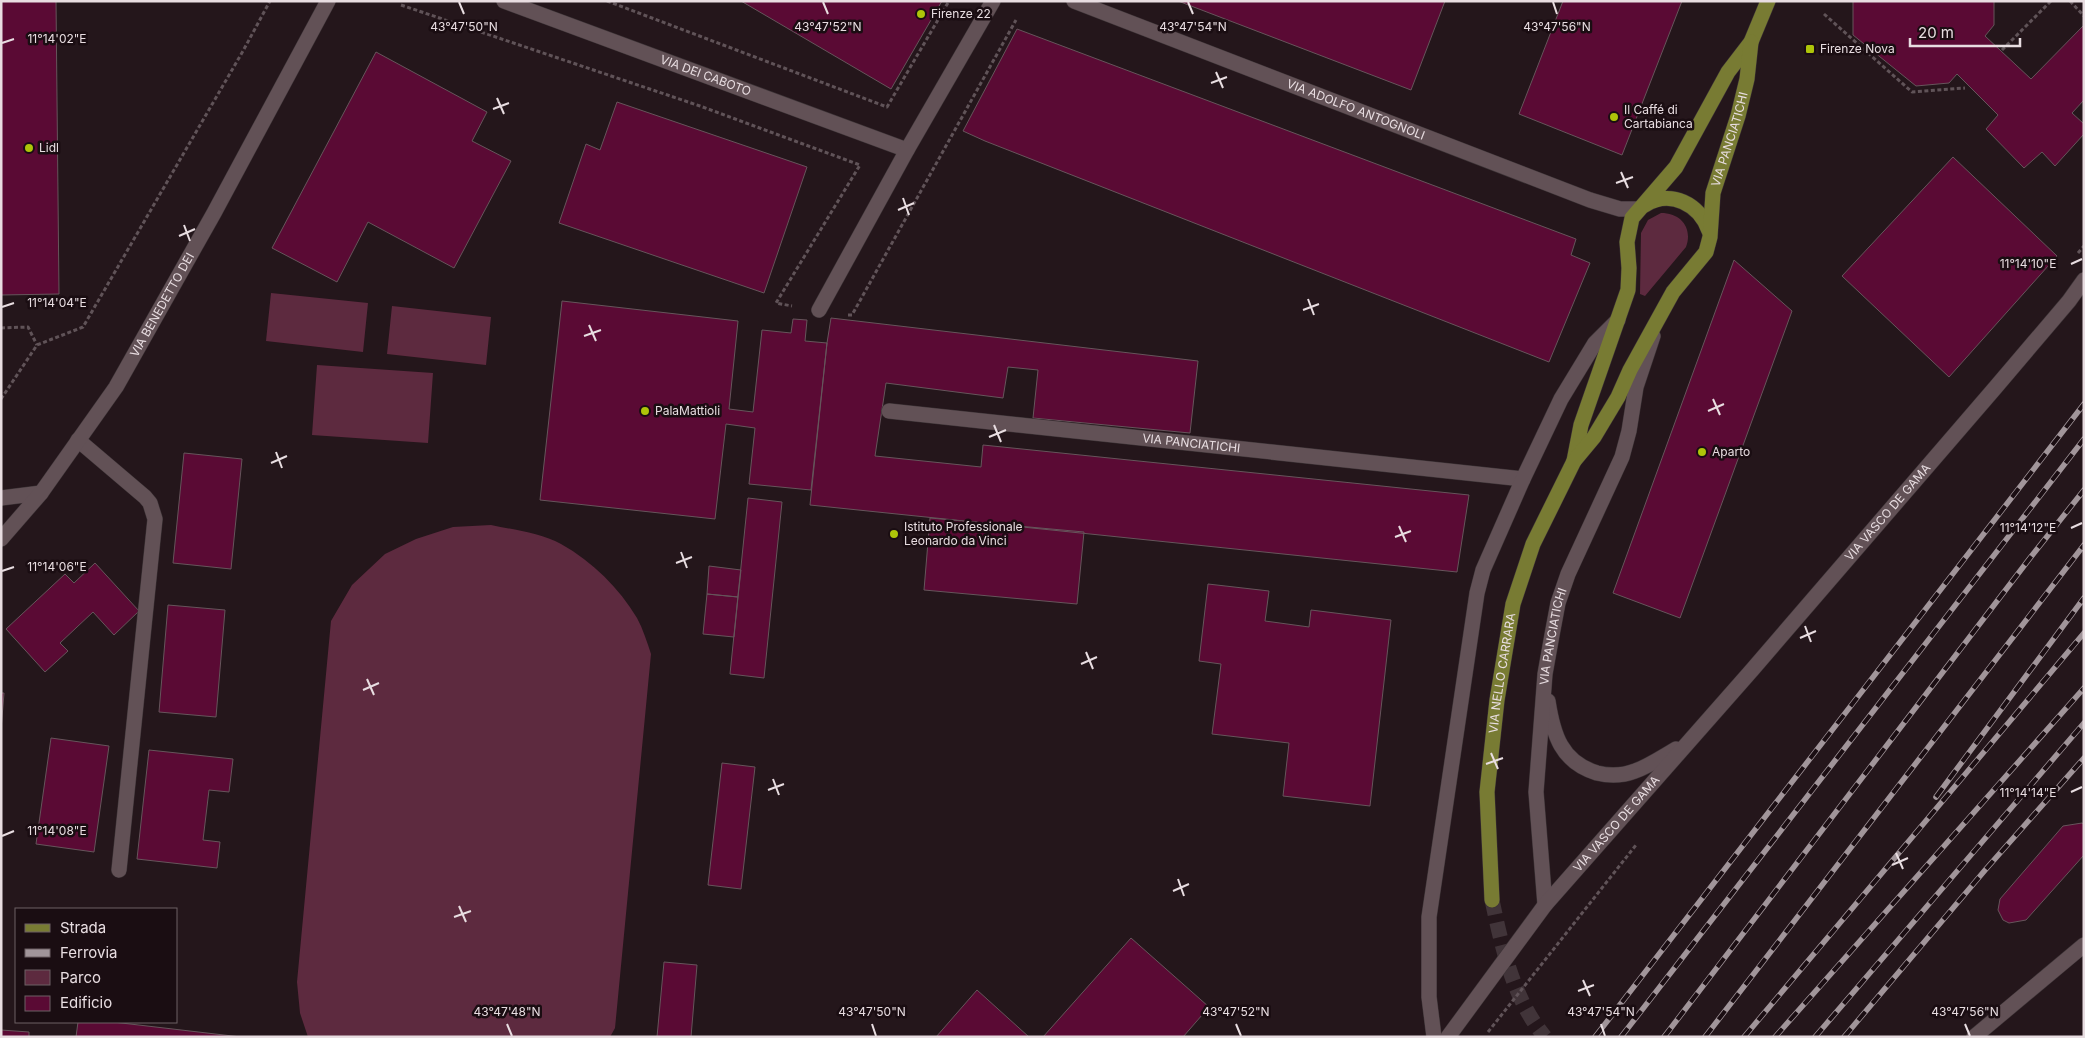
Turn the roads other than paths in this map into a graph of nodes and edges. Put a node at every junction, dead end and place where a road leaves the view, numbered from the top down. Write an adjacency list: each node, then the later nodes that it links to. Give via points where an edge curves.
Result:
1 (328, 1): 15 (street, VIA BENEDETTO DEI, via 152,325 116,387)
2 (504, 1): 7 (street, VIA DEI CABOTO)
3 (993, 1): 7 (street)
4 (1074, 1): 8 (street, VIA ADOLFO ANTOGNOLI, via 1590,200 1620,209)
5 (1768, 1): 6 (main road, VIA PANCIATICHI)
6 (1751, 42): 8 (main road, VIA PANCIATICHI, via 1728,72 1676,167); 9 (main road, VIA PANCIATICHI, via 1738,116 1713,193)
7 (907, 150): 12 (street)
8 (1639, 209): 9 (main road, via 1654,199 1681,201 1698,211); 13 (main road, VIA PANCIATICHI, via 1632,218 1628,234 1628,290)
9 (1710, 237): 11 (main road, VIA PANCIATICHI, via 1701,260)
10 (2084, 280): 22 (street, VIA VASCO DE GAMA, via 2002,381)
11 (1663, 308): 16 (main road, VIA NELLO CARRARA, via 1618,397 1594,437); 21 (street, VIA PANCIATICHI, via 1636,387 1622,457 1558,603)
12 (819, 310)
13 (1619, 319): 16 (main road, VIA NELLO CARRARA, via 1580,425); 17 (street, VIA PANCIATICHI, via 1595,343 1561,399)
14 (889, 411): 17 (street, VIA PANCIATICHI)
15 (78, 440): 18 (street, VIA BENEDETTO DEI); 23 (street, via 145,497 155,519)
16 (1574, 461): 24 (main road, VIA NELLO CARRARA, via 1533,544 1514,604 1497,700 1487,792)
17 (1523, 479): 27 (street, VIA PANCIATICHI, via 1483,570 1478,592 1429,917 1429,997)
18 (41, 493): 19 (street); 20 (street, VIA BENEDETTO DEI)
19 (1, 498)
20 (1, 539)
21 (1545, 674): 22 (street, VIA VASCO DE GAMA, via 1555,734 1567,756 1578,765 1599,774 1623,775 1646,766); 25 (street, VIA PANCIATICHI, via 1536,792)
22 (1688, 741): 25 (street, VIA VASCO DE GAMA)
23 (119, 870)
24 (1492, 900)
25 (1545, 905): 28 (street)
26 (2084, 945): 29 (street)
27 (1434, 1037)
28 (1448, 1037)
29 (1974, 1037)

